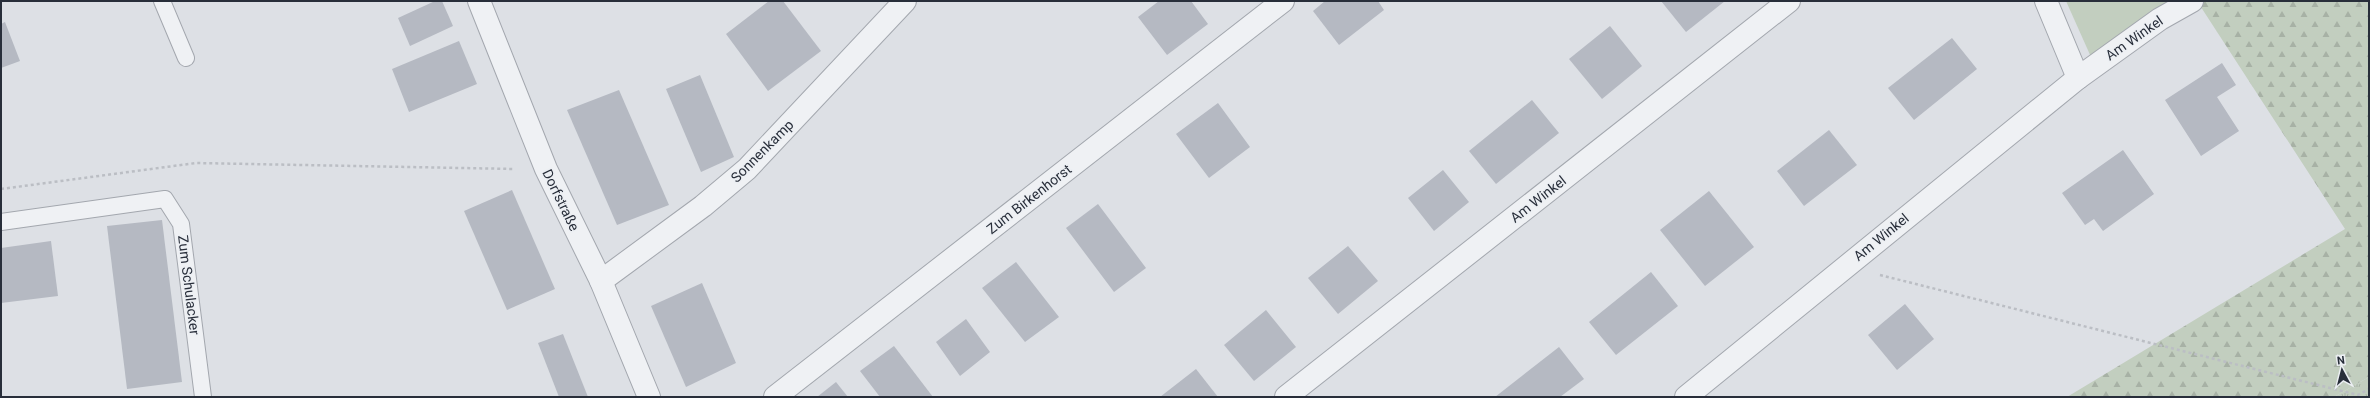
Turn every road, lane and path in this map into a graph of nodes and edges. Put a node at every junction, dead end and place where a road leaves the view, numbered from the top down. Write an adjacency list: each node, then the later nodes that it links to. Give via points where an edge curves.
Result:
1 (162, 1): 8 (lane)
2 (480, 1): 10 (street, Dorfstraße)
3 (904, 1): 14 (street, Sonnenkamp, via 747,169 703,206)
4 (1282, 1): 19 (street, Zum Birkenhorst)
5 (1789, 1): 20 (street, Am Winkel)
6 (2046, 1): 9 (street)
7 (2192, 1): 9 (street, Am Winkel, via 2160,19)
8 (186, 58)
9 (2078, 78): 13 (street, Am Winkel)
10 (546, 169): 11 (path, via 196,163); 14 (street, Dorfstraße)
11 (1, 189)
12 (1, 222): 17 (lane, Zum Schulacker, via 165,199 181,224)
13 (1844, 266): 16 (path); 21 (street, Am Winkel)
14 (601, 281): 18 (street, Dorfstraße)
15 (2369, 389): 16 (path)
16 (2358, 396)
17 (203, 397)
18 (649, 397)
19 (775, 397)
20 (1286, 397)
21 (1686, 397)

